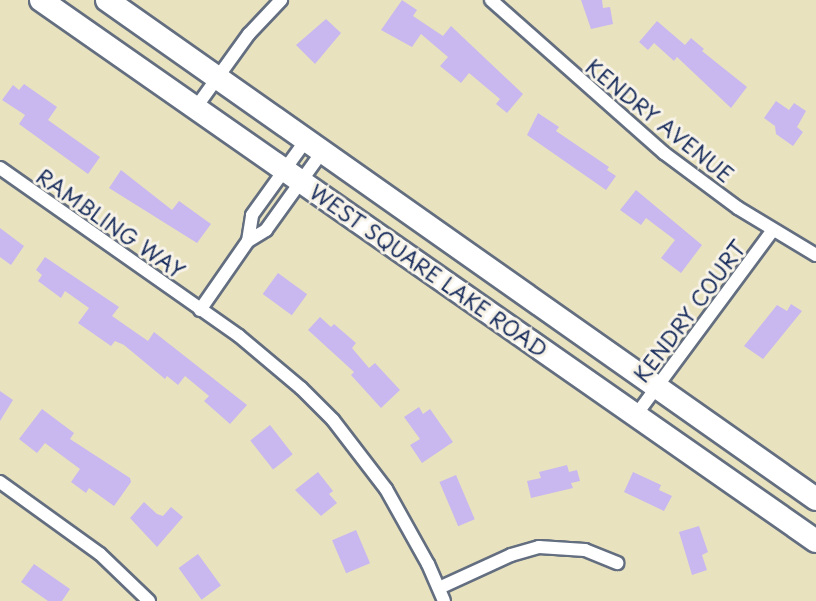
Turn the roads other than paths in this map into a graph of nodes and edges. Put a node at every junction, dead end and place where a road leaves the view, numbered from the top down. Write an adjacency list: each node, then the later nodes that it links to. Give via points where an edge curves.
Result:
1 (41, 0): 8 (highway, WEST SQUARE LAKE ROAD)
2 (107, 0): 7 (highway, WEST SQUARE LAKE ROAD)
3 (281, 0): 7 (street, via 249,34)
4 (491, 0): 6 (street, KENDRY AVENUE)
5 (509, 0): 6 (street)
6 (508, 17): 12 (street, KENDRY AVENUE, via 664,153)
7 (217, 78): 8 (street); 9 (highway, WEST SQUARE LAKE ROAD)
8 (197, 106): 11 (highway, WEST SQUARE LAKE ROAD)
9 (314, 146): 11 (street); 11 (street); 16 (highway, WEST SQUARE LAKE ROAD)
10 (0, 168): 15 (street, RAMBLING WAY)
11 (294, 174): 13 (street, via 266,230); 13 (street, via 252,215); 17 (highway, WEST SQUARE LAKE ROAD)
12 (773, 230): 14 (street, KENDRY AVENUE); 16 (street, KENDRY COURT)
13 (248, 241): 15 (street)
14 (816, 255)
15 (200, 310): 22 (street, RAMBLING WAY, via 270,361 333,420 386,489)
16 (656, 386): 17 (street, KENDRY COURT); 19 (highway, WEST SQUARE LAKE ROAD)
17 (636, 415): 20 (highway, WEST SQUARE LAKE ROAD)
18 (0, 482): 23 (street, via 100,554)
19 (816, 499)
20 (816, 541)
21 (618, 562): 22 (street, via 585,550 538,547)
22 (439, 588): 24 (street, RAMBLING WAY)
23 (149, 601)
24 (444, 601)

